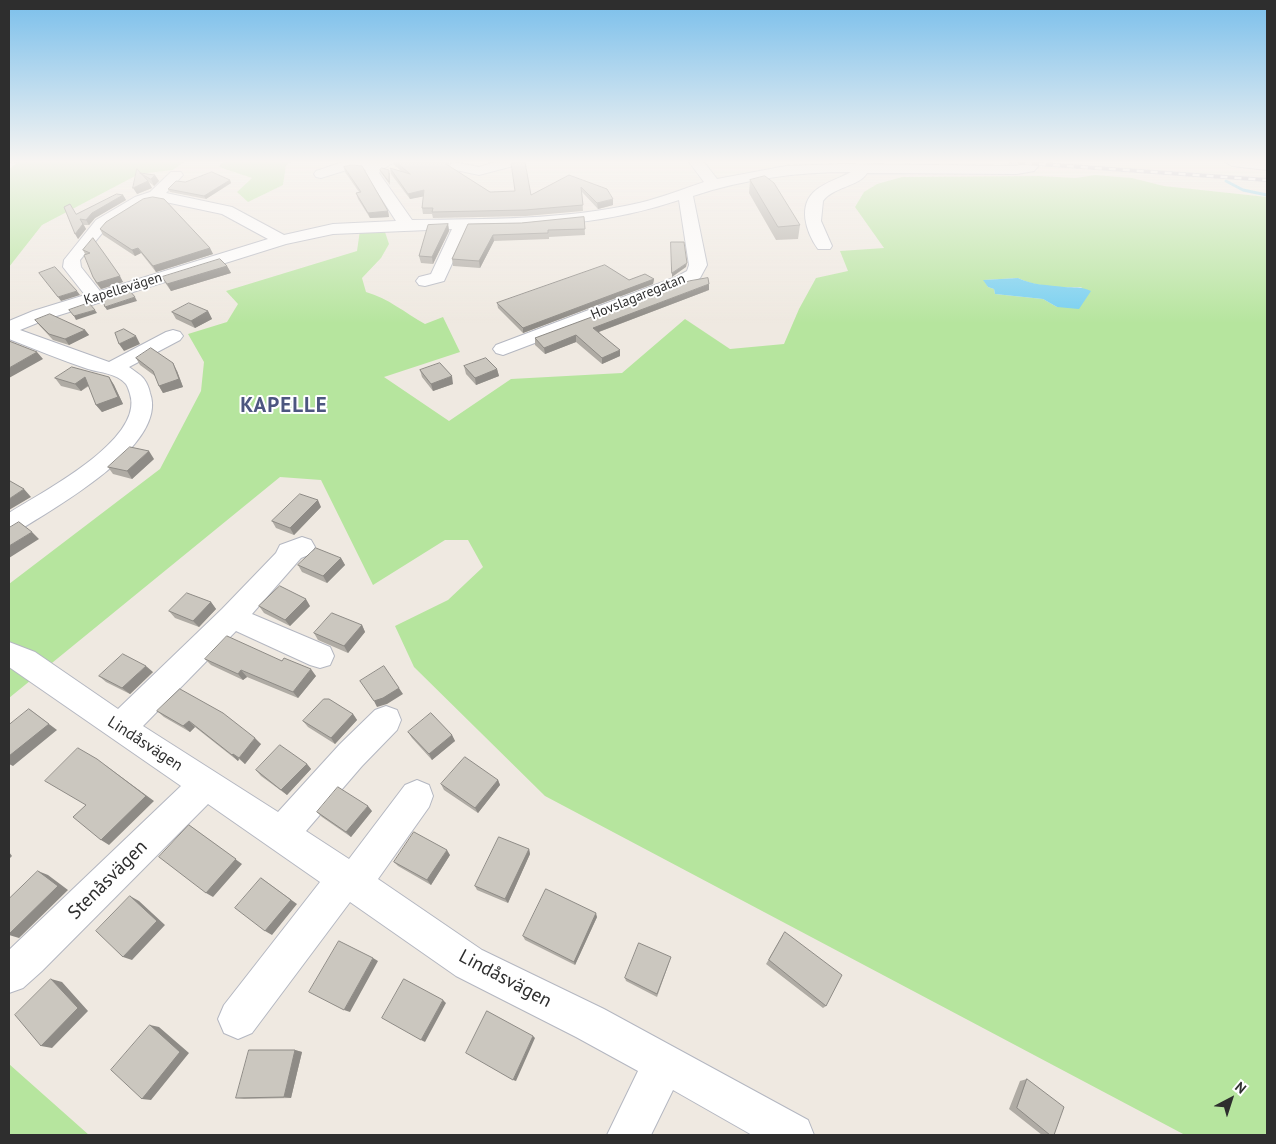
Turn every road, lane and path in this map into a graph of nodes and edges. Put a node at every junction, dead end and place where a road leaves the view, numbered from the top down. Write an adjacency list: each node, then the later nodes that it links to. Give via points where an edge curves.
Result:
1 (113, 215): 12 (street, via 102,222 72,260 72,267)
2 (237, 215): 9 (street)
3 (402, 215): 7 (street)
4 (598, 215): 8 (street, Kapellevägen)
5 (689, 215): 16 (street, Hovslagaregatan, via 698,265 694,274)
6 (815, 215): 10 (street, via 816,235)
7 (406, 225): 8 (street, Kapellevägen); 9 (street, Kapellevägen, via 333,229)
8 (462, 225): 11 (street, via 438,277)
9 (282, 240): 12 (street, Kapellevägen)
10 (824, 246)
11 (425, 282)
12 (96, 298): 13 (street, Kapellevägen)
13 (9, 328)
14 (9, 333): 17 (street)
15 (173, 336): 17 (street)
16 (503, 350)
17 (111, 369): 18 (street, via 121,371 136,382 142,399 142,414 128,439 101,465)
18 (9, 525)
19 (302, 547): 20 (street, via 289,552 289,556)
20 (232, 617): 22 (street); 24 (street)
21 (9, 654): 24 (street, Lindåsvägen, via 25,661)
22 (320, 656)
23 (386, 720): 27 (street)
24 (120, 728): 25 (street, Lindåsvägen)
25 (206, 784): 27 (street, Lindåsvägen); 29 (street, Stenåsvägen)
26 (417, 796): 28 (street)
27 (281, 834): 28 (street, Lindåsvägen)
28 (349, 881): 30 (street); 31 (street, Lindåsvägen, via 469,963)
29 (9, 974)
30 (238, 1019)
31 (664, 1062): 32 (street); 33 (street, Lindåsvägen)
32 (628, 1135)
33 (793, 1135)

